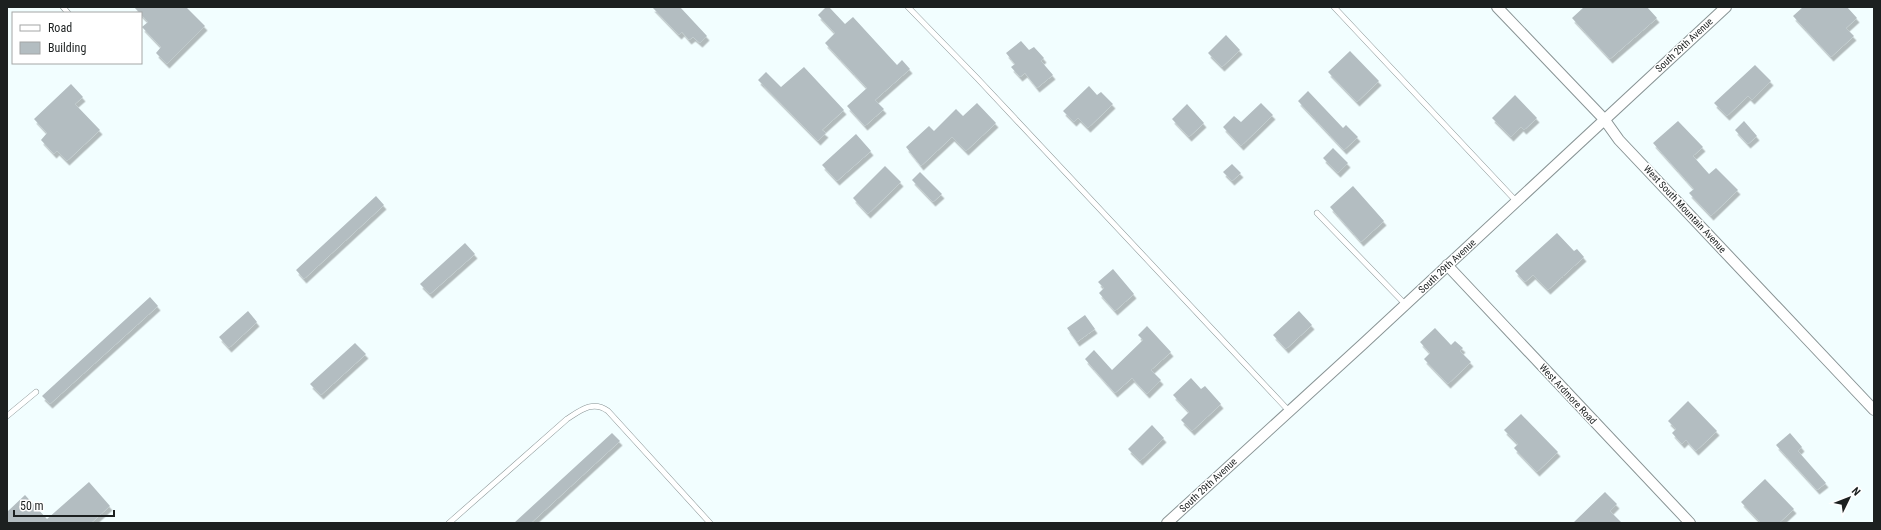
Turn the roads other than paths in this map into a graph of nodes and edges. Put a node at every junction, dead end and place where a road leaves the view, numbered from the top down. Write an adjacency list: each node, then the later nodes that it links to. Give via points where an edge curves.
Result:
1 (908, 7): 12 (lane)
2 (1334, 7): 6 (lane)
3 (1497, 7): 5 (street, West South Mountain Avenue)
4 (1726, 7): 5 (street, South 29th Avenue)
5 (1604, 119): 6 (street, South 29th Avenue); 11 (street, West South Mountain Avenue, via 1620,140)
6 (1516, 201): 8 (street, South 29th Avenue)
7 (1317, 213): 9 (lane)
8 (1447, 266): 9 (street, South 29th Avenue); 17 (street, West Ardmore Road)
9 (1405, 304): 12 (street, South 29th Avenue)
10 (36, 392): 13 (lane)
11 (1874, 410)
12 (1289, 411): 16 (street, South 29th Avenue)
13 (7, 416)
14 (449, 523): 15 (lane, via 568,419 593,405 603,407 608,412)
15 (710, 523)
16 (1167, 523)
17 (1690, 523)

